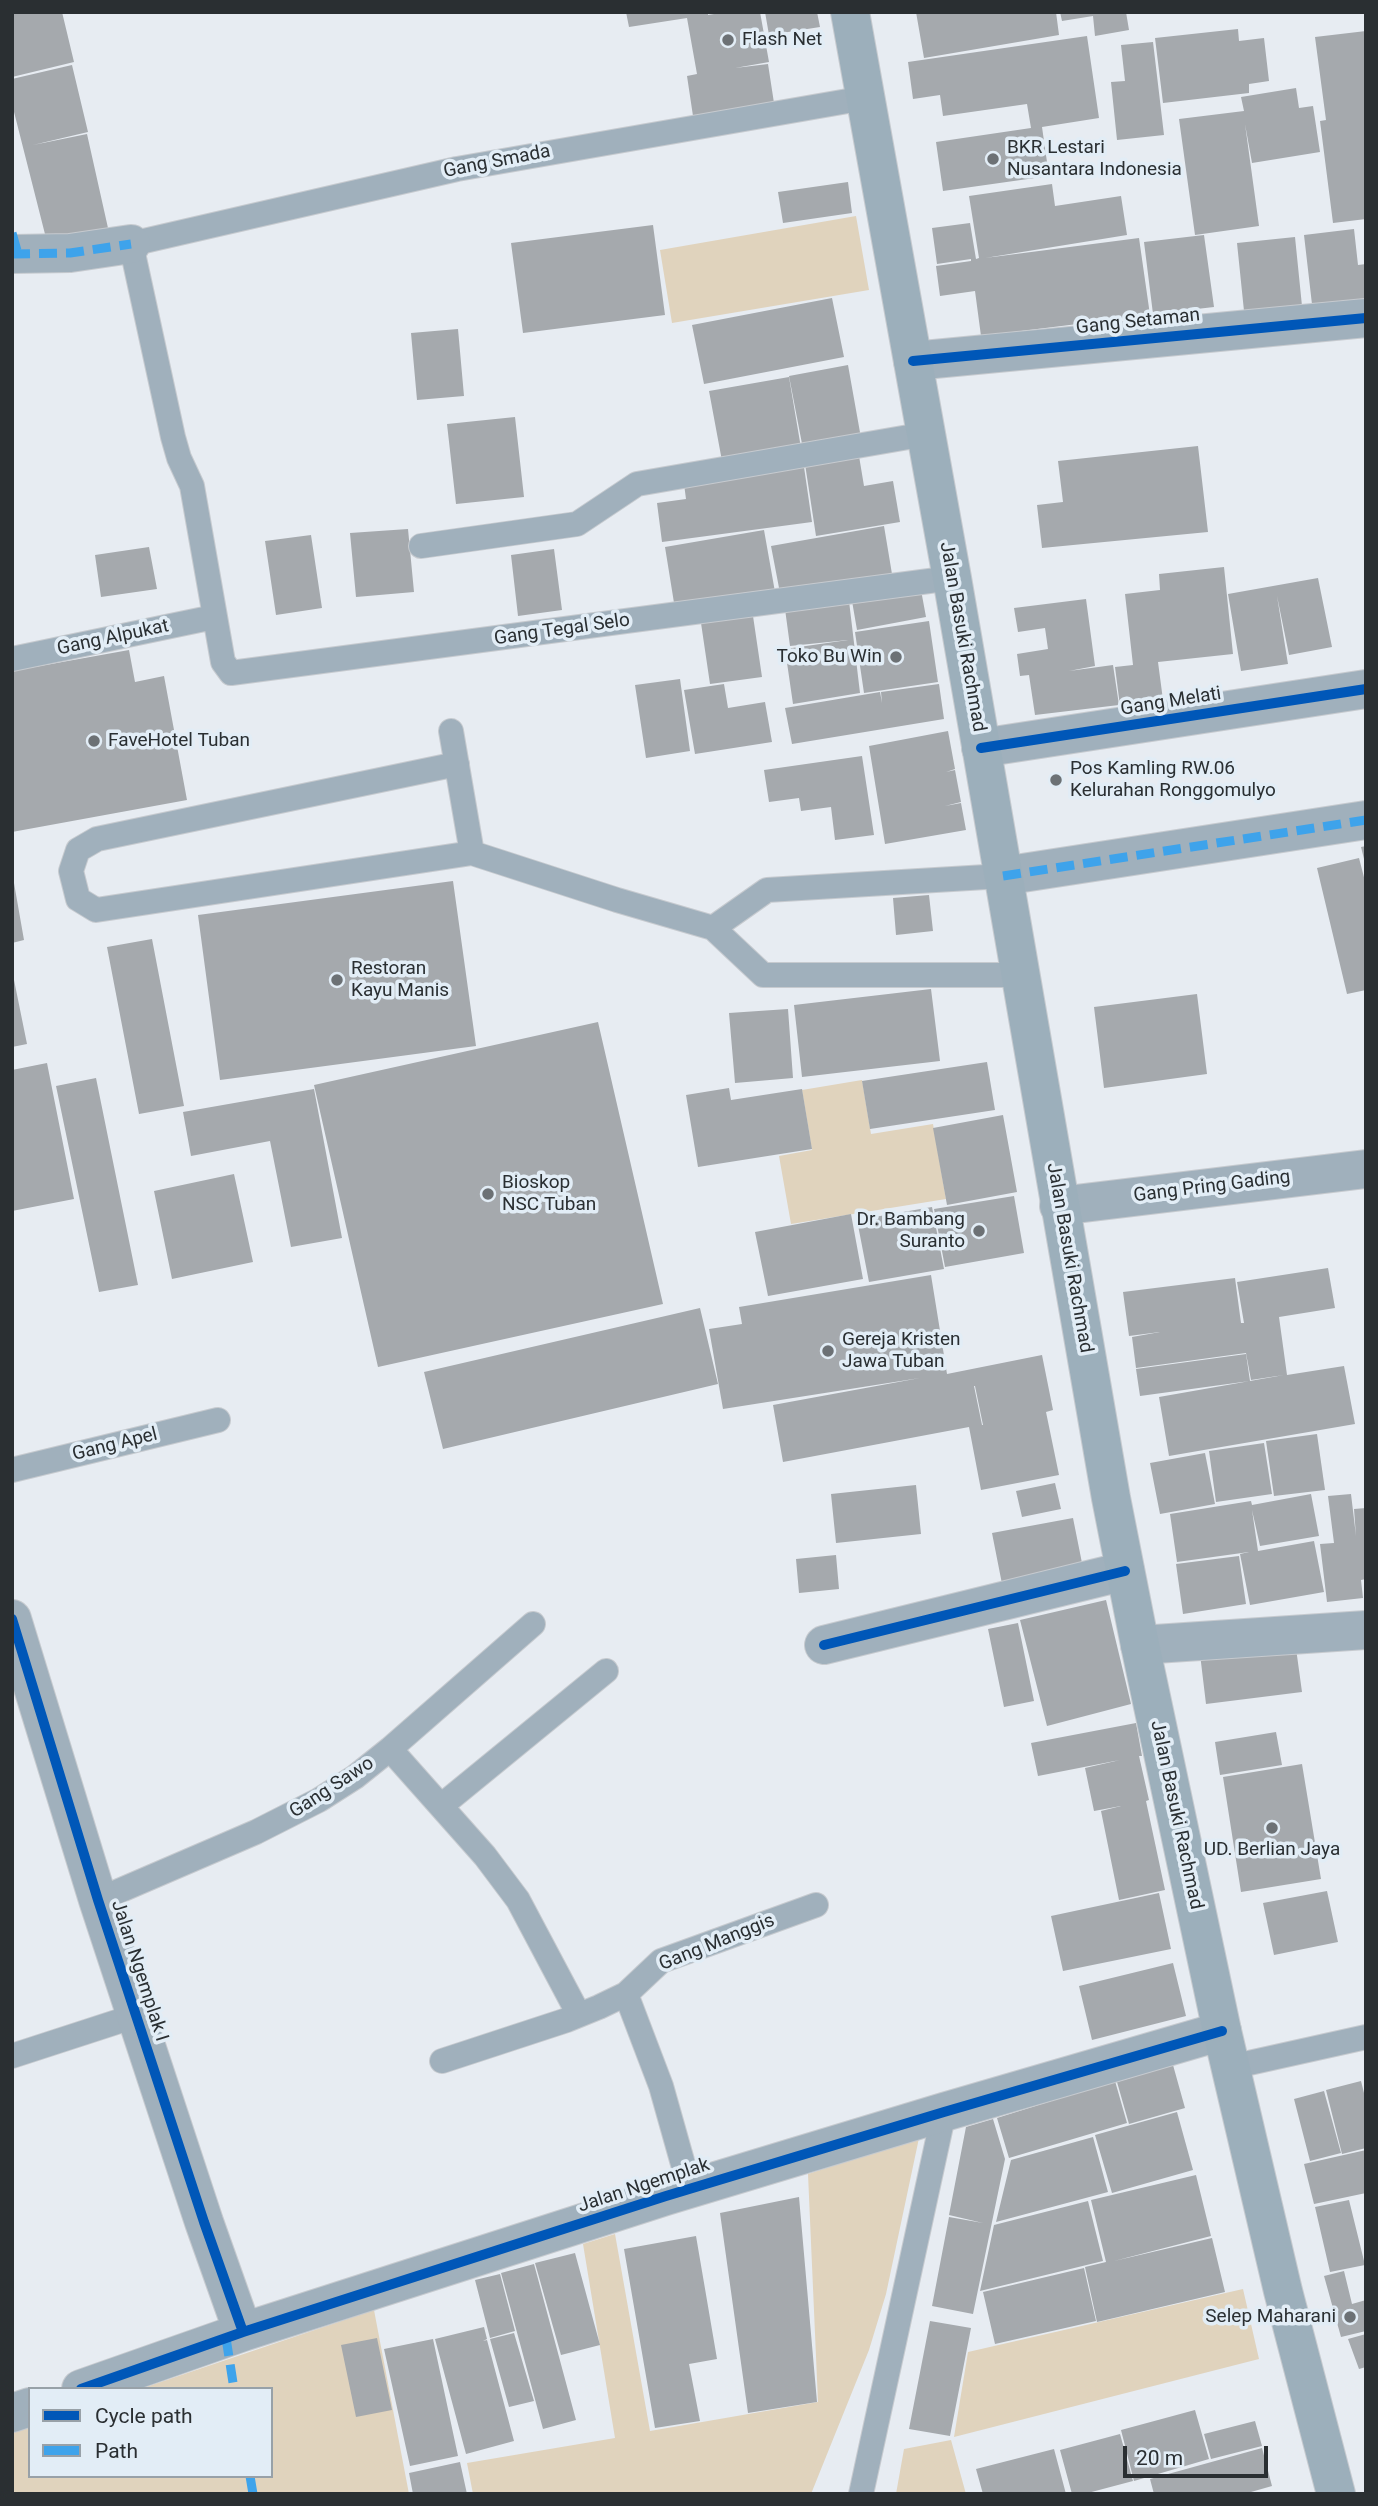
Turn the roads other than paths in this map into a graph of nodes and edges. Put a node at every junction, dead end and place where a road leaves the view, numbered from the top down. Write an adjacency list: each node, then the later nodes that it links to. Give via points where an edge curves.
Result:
1 (850, 12): 2 (main road, Jalan Basuki Rachmad)
2 (865, 98): 3 (lane, Gang Smada, via 457,169); 6 (main road, Jalan Basuki Rachmad)
3 (131, 244): 4 (street, via 70,253); 10 (lane, via 178,458 192,486)
4 (14, 247)
5 (1366, 318): 6 (street, Gang Setaman)
6 (913, 361): 7 (main road, Jalan Basuki Rachmad)
7 (926, 433): 8 (lane, via 637,484 577,524); 9 (main road, Jalan Basuki Rachmad)
8 (421, 546)
9 (952, 578): 10 (lane, Gang Tegal Selo, via 239,674 224,666); 14 (main road, Jalan Basuki Rachmad)
10 (214, 617): 11 (lane, Gang Alpukat)
11 (12, 659)
12 (1366, 689): 14 (street, Gang Melati)
13 (451, 731): 15 (lane)
14 (981, 748): 18 (main road, Jalan Basuki Rachmad)
15 (457, 764): 17 (lane); 17 (lane, via 97,839 78,850 71,871 78,899 96,910)
16 (1366, 820): 18 (street)
17 (472, 853): 19 (lane)
18 (1003, 877): 19 (lane, via 767,890); 20 (main road, Jalan Basuki Rachmad)
19 (713, 928): 20 (lane, via 763,975)
20 (1020, 975): 22 (main road, Jalan Basuki Rachmad)
21 (1366, 1169): 22 (street, Gang Pring Gading)
22 (1059, 1206): 25 (main road, Jalan Basuki Rachmad)
23 (218, 1420): 24 (lane, Gang Apel)
24 (12, 1470)
25 (1125, 1571): 29 (street); 30 (main road, Jalan Basuki Rachmad)
26 (12, 1619): 31 (street, Jalan Ngemplak I)
27 (533, 1624): 33 (lane, Gang Sawo)
28 (1366, 1630): 30 (street)
29 (824, 1645)
30 (1140, 1645): 41 (main road, Jalan Basuki Rachmad)
31 (18, 1656): 35 (street, Jalan Ngemplak I)
32 (606, 1671): 34 (lane)
33 (390, 1749): 34 (lane); 35 (lane, Gang Sawo, via 355,1777 257,1832)
34 (441, 1806): 38 (lane, via 518,1900)
35 (98, 1900): 39 (street, Jalan Ngemplak I)
36 (816, 1905): 37 (lane, Gang Manggis, via 661,1961)
37 (626, 1994): 38 (lane, Gang Manggis); 45 (lane, via 661,2086)
38 (579, 2015): 43 (lane, Gang Manggis)
39 (135, 2016): 42 (lane); 46 (street, Jalan Ngemplak I)
40 (1366, 2037): 41 (lane)
41 (1227, 2049): 44 (street, Jalan Ngemplak); 49 (main road, Jalan Basuki Rachmad)
42 (12, 2056)
43 (442, 2061)
44 (944, 2112): 45 (street, Jalan Ngemplak); 48 (lane)
45 (690, 2189): 46 (street, Jalan Ngemplak)
46 (243, 2332): 47 (street, Jalan Ngemplak)
47 (87, 2387)
48 (861, 2494)
49 (1336, 2494)

